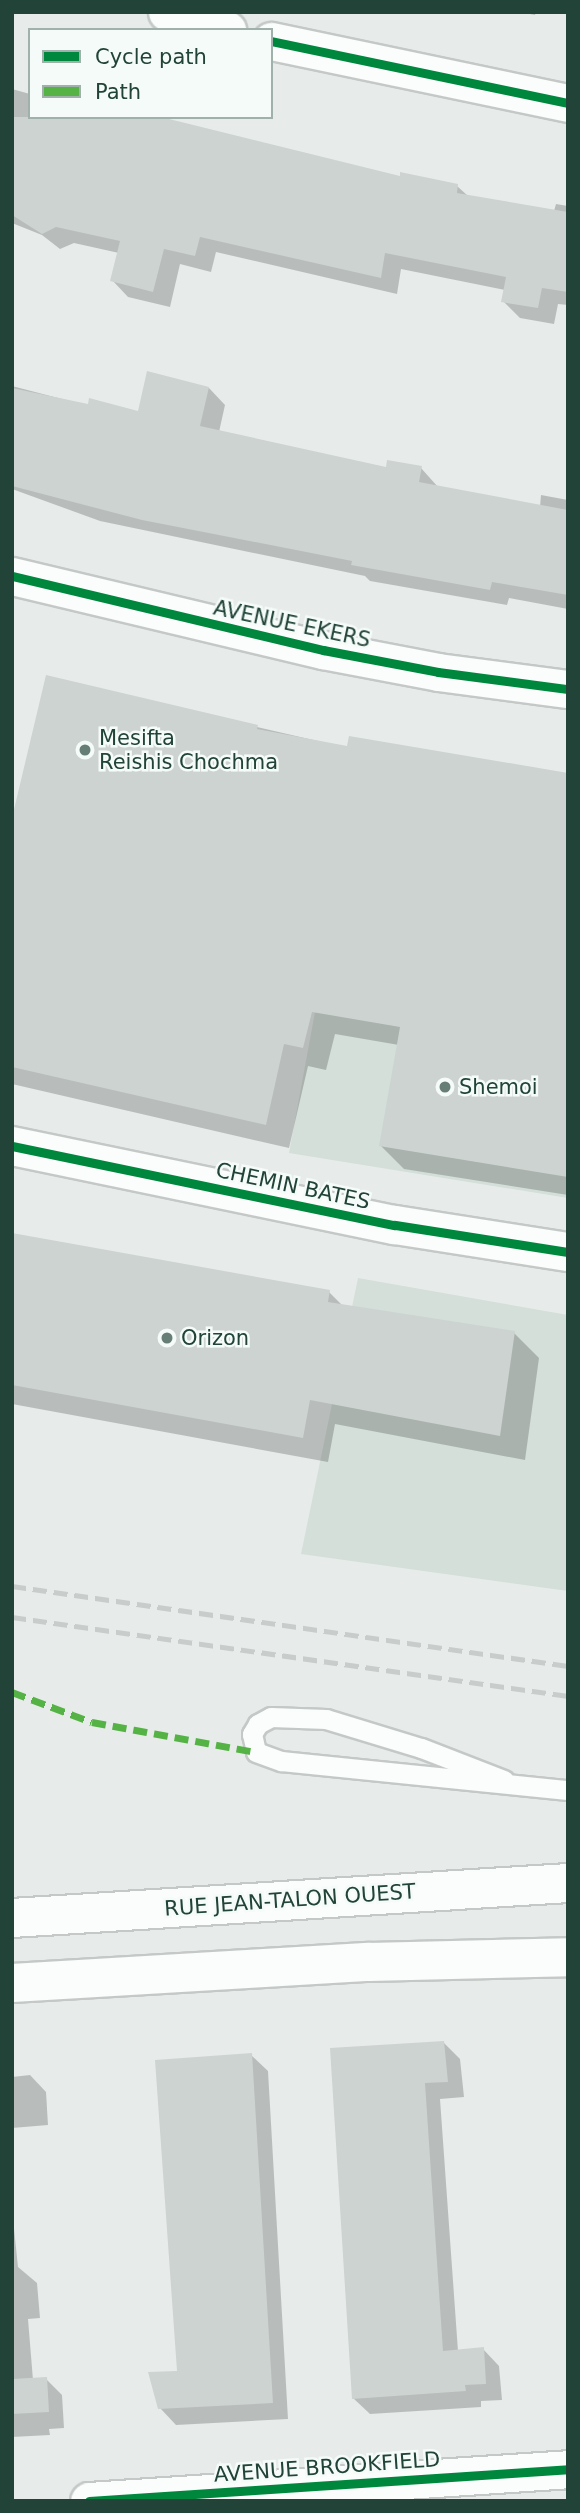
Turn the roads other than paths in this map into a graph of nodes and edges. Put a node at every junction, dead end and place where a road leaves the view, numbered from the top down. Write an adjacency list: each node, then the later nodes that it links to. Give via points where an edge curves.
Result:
1 (167, 12): 2 (street)
2 (220, 28)
3 (273, 41): 4 (street)
4 (568, 103)
5 (12, 576): 6 (street, AVENUE EKERS, via 323,650 438,672)
6 (568, 689)
7 (12, 1146): 8 (main road, CHEMIN BATES, via 395,1225)
8 (568, 1252)
9 (504, 1780): 9 (lane, via 326,1719 271,1717 252,1734 256,1752 281,1761); 10 (lane)
10 (568, 1790)
11 (568, 1883): 12 (main road, RUE JEAN-TALON OUEST)
12 (12, 1919)
13 (568, 1957): 14 (main road, via 356,1963)
14 (12, 1983)
15 (568, 2469): 16 (street, AVENUE BROOKFIELD)
16 (89, 2501)

